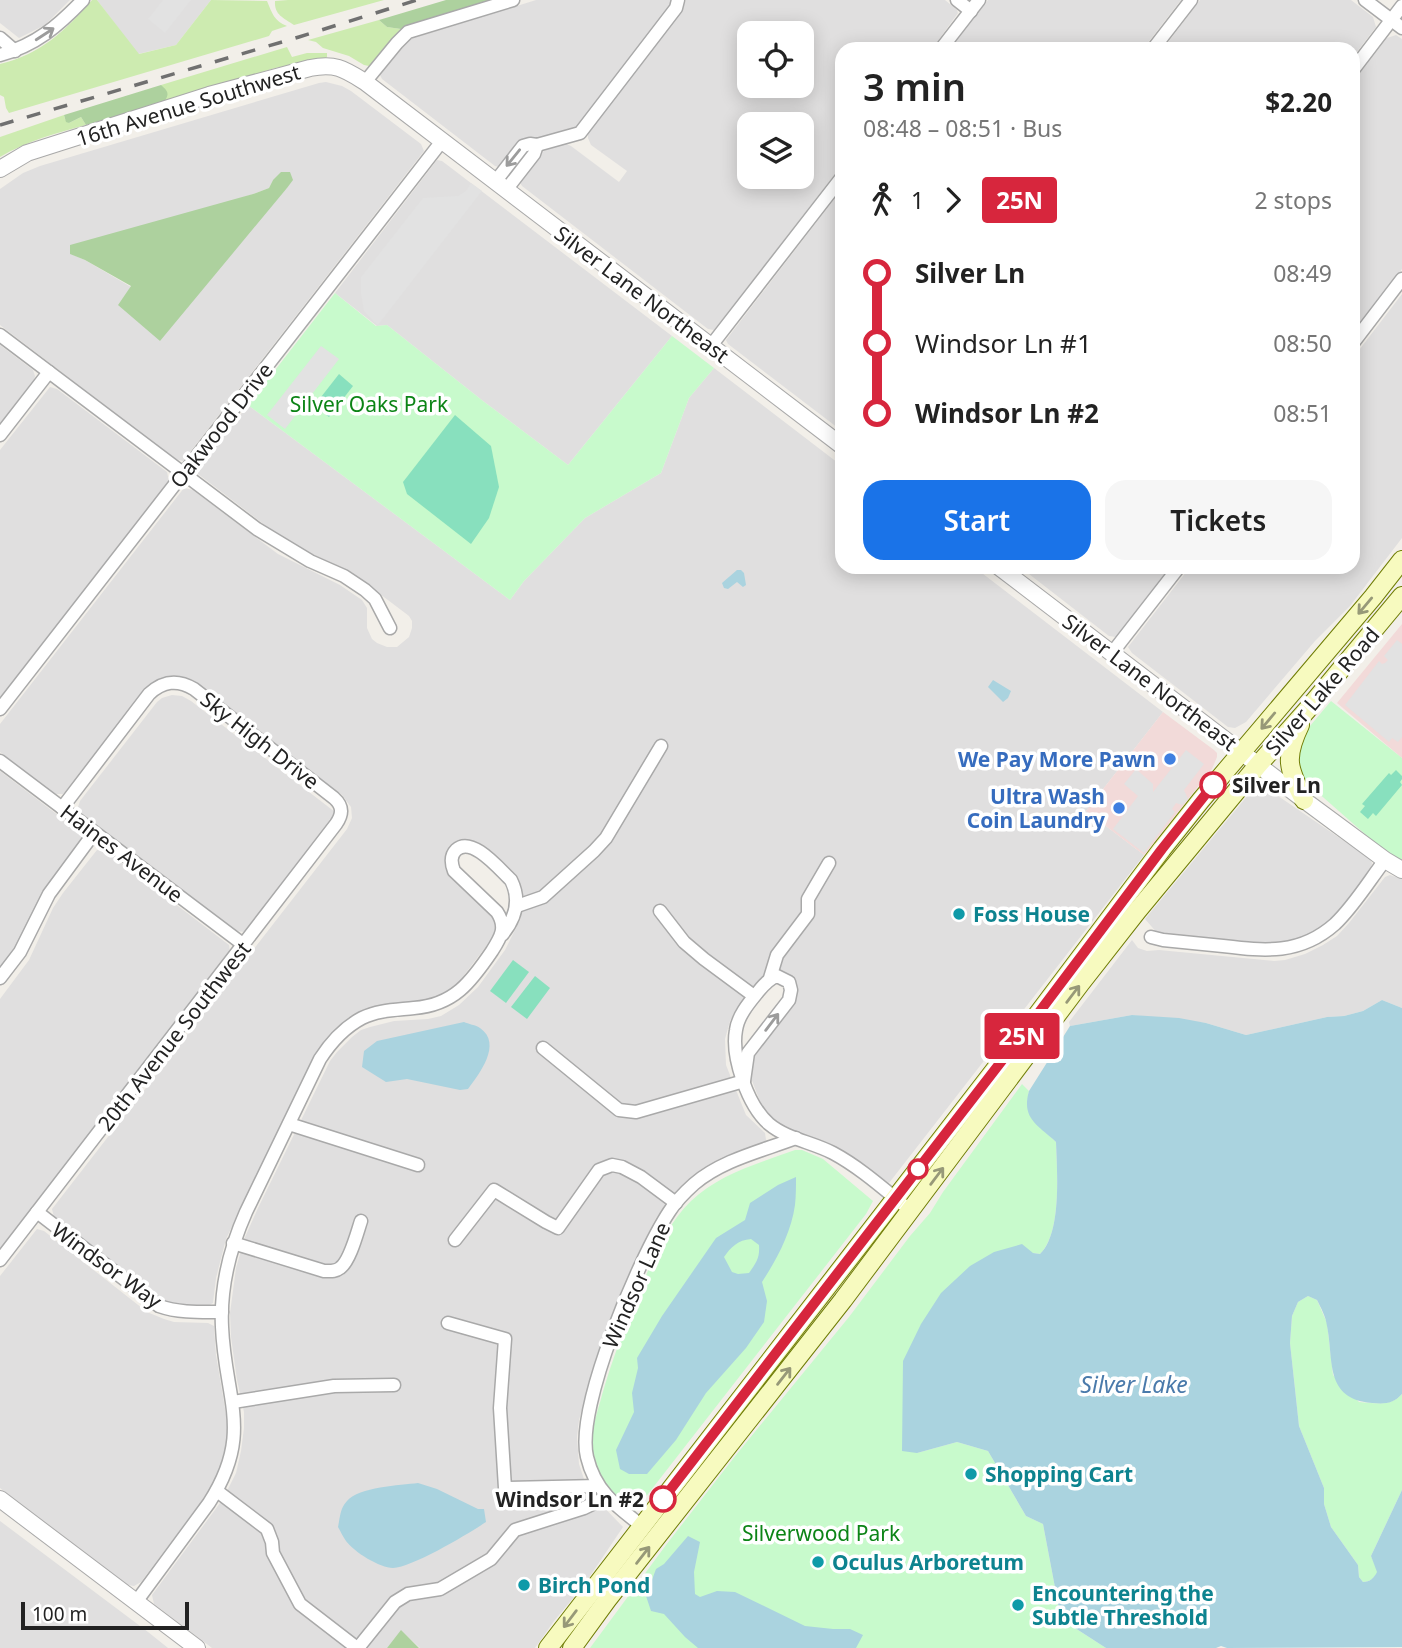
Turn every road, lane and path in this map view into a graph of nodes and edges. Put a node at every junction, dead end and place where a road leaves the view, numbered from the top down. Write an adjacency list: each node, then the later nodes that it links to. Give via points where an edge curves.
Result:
1 (83, 0): 13 (street, one-way to 1, via 45,35)
2 (513, 0): 16 (street, via 408,32)
3 (678, 0): 19 (street, via 580,133 537,145)
4 (957, 0): 7 (street)
5 (1191, 0): 12 (street)
6 (1365, 0): 9 (street)
7 (975, 5): 11 (street)
8 (1402, 6): 9 (street)
9 (1397, 24): 15 (street)
10 (0, 38): 13 (street)
11 (946, 42)
12 (1158, 42)
13 (15, 51): 14 (street)
14 (0, 55)
15 (1360, 63)
16 (365, 82): 17 (street, 16th Avenue Southwest); 18 (street, 16th Avenue Southwest, via 344,69 310,68 27,153)
17 (442, 141): 19 (street, Silver Lane Northeast); 28 (street, Oakwood Drive)
18 (0, 169)
19 (500, 186): 24 (street, Silver Lane Northeast)
20 (835, 186): 24 (street)
21 (1402, 279): 22 (street)
22 (1360, 334)
23 (0, 335): 25 (street)
24 (710, 346): 27 (street, Silver Lane Northeast)
25 (49, 373): 26 (street); 28 (street)
26 (0, 435)
27 (835, 441)
28 (183, 473): 33 (street, via 277,543 365,590); 35 (street, Oakwood Drive)
29 (1402, 560): 38 (main road, one-way to 38)
30 (1008, 574): 34 (street, Silver Lane Northeast)
31 (1174, 574): 34 (street)
32 (1402, 596): 36 (main road, Silver Lake Road)
33 (390, 628)
34 (1112, 653): 38 (street, Silver Lane Northeast)
35 (0, 709)
36 (1307, 710): 40 (main road, Silver Lake Road); 41 (main road, via 1289,753 1293,779)
37 (661, 746): 48 (street, via 606,838 543,897)
38 (1242, 752): 40 (street, Silver Lane Northeast); 61 (main road, via 1162,849)
39 (0, 761): 42 (street, Haines Avenue)
40 (1258, 765): 41 (street, Silver Lane Northeast); 63 (main road, Silver Lake Road, one-way to 40, via 1097,963)
41 (1304, 800): 45 (street, Silver Lane Northeast)
42 (62, 808): 43 (street, Sky High Drive, via 149,694 163,684 179,682 216,706); 44 (street, Haines Avenue)
43 (342, 809): 52 (street, 20th Avenue Southwest, via 336,824)
44 (94, 833): 52 (street, Haines Avenue); 53 (street, via 49,894 20,952)
45 (1384, 860): 47 (street, Silver Lane Northeast); 51 (street, via 1336,923 1293,947 1261,950)
46 (829, 863): 54 (street, via 808,900 808,914 777,955)
47 (1402, 870)
48 (517, 906): 50 (street); 50 (street, via 511,880 479,850 465,846 454,852 454,871 497,912)
49 (660, 911): 55 (street, via 684,942)
50 (502, 934): 58 (street, via 478,971 445,1002 379,1012 340,1033 320,1059)
51 (1151, 937)
52 (244, 945): 64 (street, 20th Avenue Southwest)
53 (0, 978)
54 (770, 978): 55 (street); 57 (street, one-way to 54, via 748,1053 789,1000 789,982 777,975)
55 (754, 996): 57 (street, via 735,1031 734,1054)
56 (543, 1048): 57 (street, via 619,1110 630,1112)
57 (744, 1082): 59 (street, via 762,1117)
58 (289, 1124): 60 (street); 67 (street)
59 (796, 1138): 61 (street, via 834,1153); 62 (street, Windsor Lane, via 713,1171)
60 (418, 1165)
61 (896, 1199): 63 (street); 77 (main road)
62 (676, 1203): 66 (street, via 641,1177 612,1165 599,1170 558,1228 494,1190); 73 (street, Windsor Lane, via 633,1281 587,1417 587,1457)
63 (911, 1211): 82 (main road, Silver Lake Road, one-way to 63)
64 (37, 1212): 68 (street, 20th Avenue Southwest); 69 (street, Windsor Way, via 159,1306 183,1312)
65 (361, 1221): 67 (street, via 343,1266 331,1272)
66 (455, 1240)
67 (233, 1243): 69 (street)
68 (0, 1260)
69 (222, 1312): 72 (street)
70 (448, 1323): 73 (street, via 505,1339 500,1408 505,1488)
71 (394, 1385): 72 (street, via 334,1386)
72 (233, 1402): 74 (street, via 231,1456)
73 (598, 1486): 75 (street, Windsor Lane)
74 (217, 1491): 78 (street); 80 (street, via 267,1530 273,1553 300,1604)
75 (607, 1497): 77 (street, Windsor Lane); 80 (street, via 515,1530 491,1559 440,1589 408,1594 395,1602)
76 (0, 1499): 78 (street)
77 (642, 1526): 81 (main road, one-way to 81)
78 (136, 1602): 79 (street)
79 (197, 1648)
80 (357, 1648)
81 (548, 1648)
82 (572, 1648)

